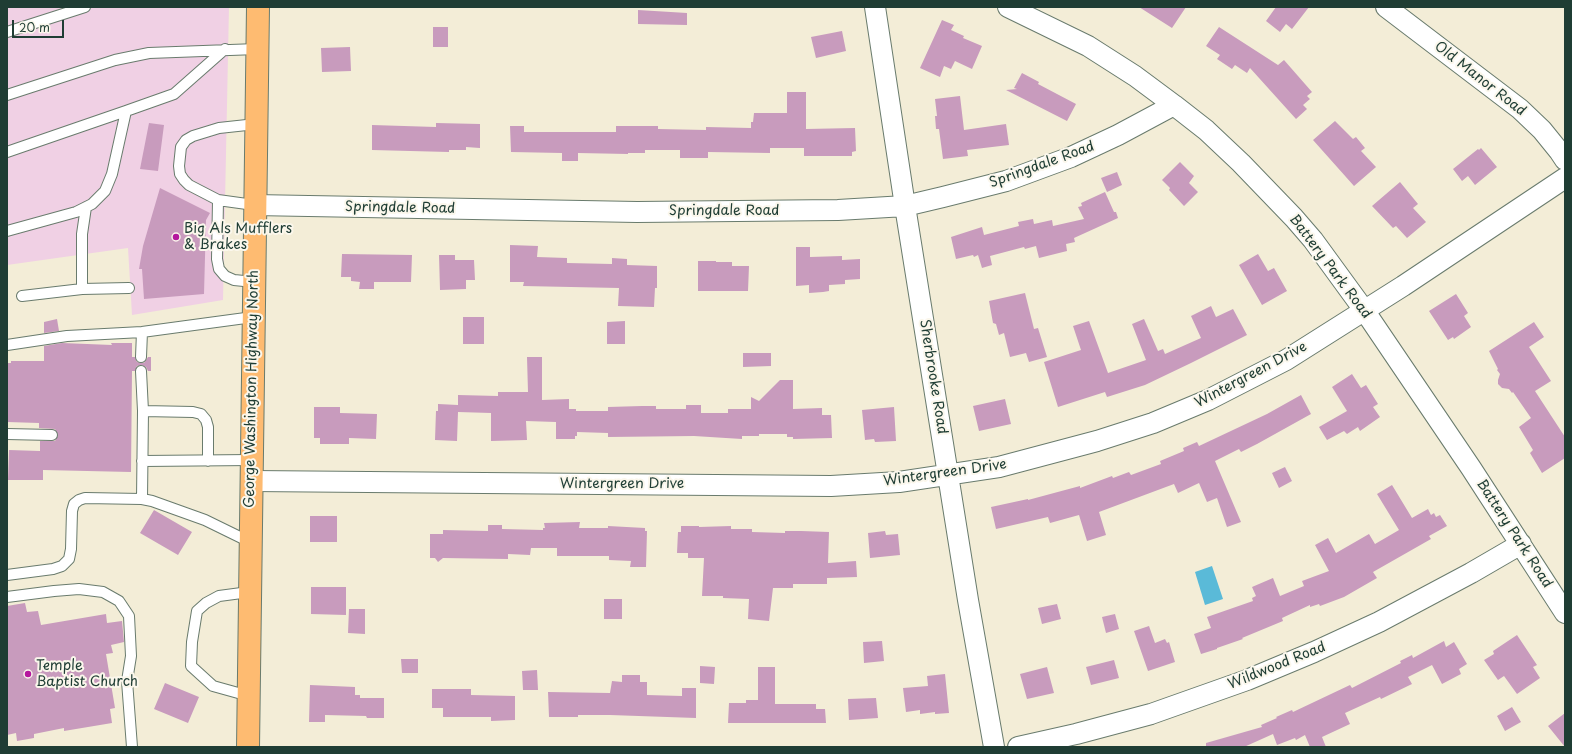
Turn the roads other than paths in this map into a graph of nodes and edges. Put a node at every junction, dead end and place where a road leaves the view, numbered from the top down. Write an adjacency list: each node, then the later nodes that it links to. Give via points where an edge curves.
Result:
1 (85, 7): 6 (lane)
2 (258, 7): 9 (main road, George Washington Highway North)
3 (875, 7): 19 (street, Sherbrooke Road)
4 (1008, 7): 11 (street, Battery Park Road, via 1088,46)
5 (1386, 7): 15 (street, Old Manor Road, via 1520,109 1542,130)
6 (61, 10): 7 (lane)
7 (7, 32)
8 (225, 49): 9 (lane); 10 (lane, via 149,53 115,60); 12 (lane, via 174,94)
9 (258, 49): 13 (main road, George Washington Highway North)
10 (7, 96)
11 (1174, 104): 19 (street, Springdale Road, via 1118,135 1072,156 1006,181); 26 (street, Battery Park Road, via 1241,163 1294,218)
12 (126, 111): 14 (lane); 20 (lane, via 112,174 105,190)
13 (256, 124): 17 (lane, via 219,128 193,136 181,147 179,166 184,180); 18 (main road, George Washington Highway North)
14 (7, 152)
15 (1565, 160)
16 (1565, 178): 26 (street, Wintergreen Drive)
17 (218, 200): 18 (lane); 22 (lane, via 219,269 225,276 234,280)
18 (254, 205): 19 (street, Springdale Road, via 636,212 831,210); 22 (main road, George Washington Highway North)
19 (905, 206): 38 (street, Sherbrooke Road)
20 (86, 207): 21 (lane, via 76,212); 24 (lane, via 82,234)
21 (8, 227)
22 (254, 282): 27 (main road, George Washington Highway North)
23 (129, 288): 24 (lane)
24 (82, 289): 25 (lane)
25 (22, 296)
26 (1364, 310): 38 (street, Wintergreen Drive, via 1286,360 1208,400 1153,423 1034,459); 42 (street, Battery Park Road)
27 (253, 317): 28 (lane); 35 (main road, George Washington Highway North)
28 (142, 332): 29 (lane, via 67,336); 30 (lane)
29 (7, 345)
30 (142, 357)
31 (141, 371): 32 (lane)
32 (143, 411): 36 (lane); 37 (lane, via 201,414 208,427)
33 (7, 434): 34 (lane)
34 (52, 436)
35 (252, 460): 37 (lane); 39 (main road, George Washington Highway North)
36 (142, 461): 37 (lane); 40 (lane)
37 (208, 461)
38 (948, 475): 39 (street, Wintergreen Drive, via 899,482 831,486); 50 (street, Sherbrooke Road)
39 (252, 481): 41 (main road, George Washington Highway North)
40 (142, 499): 41 (lane, via 205,520); 43 (lane, via 79,500 74,504 72,511 72,549 62,566)
41 (250, 542): 44 (main road, George Washington Highway North)
42 (1521, 544): 46 (street, Battery Park Road); 51 (street, Wildwood Road, via 1379,622 1247,680 1151,714)
43 (7, 575)
44 (249, 592): 47 (main road, George Washington Highway North); 47 (lane, via 219,596 197,611 191,666 213,686)
45 (7, 598): 48 (lane, via 54,590 79,589 103,592 119,601 129,616 131,656 127,681)
46 (1565, 613)
47 (249, 696): 49 (main road, George Washington Highway North)
48 (132, 747)
49 (248, 747)
50 (994, 747)
51 (1018, 747)

